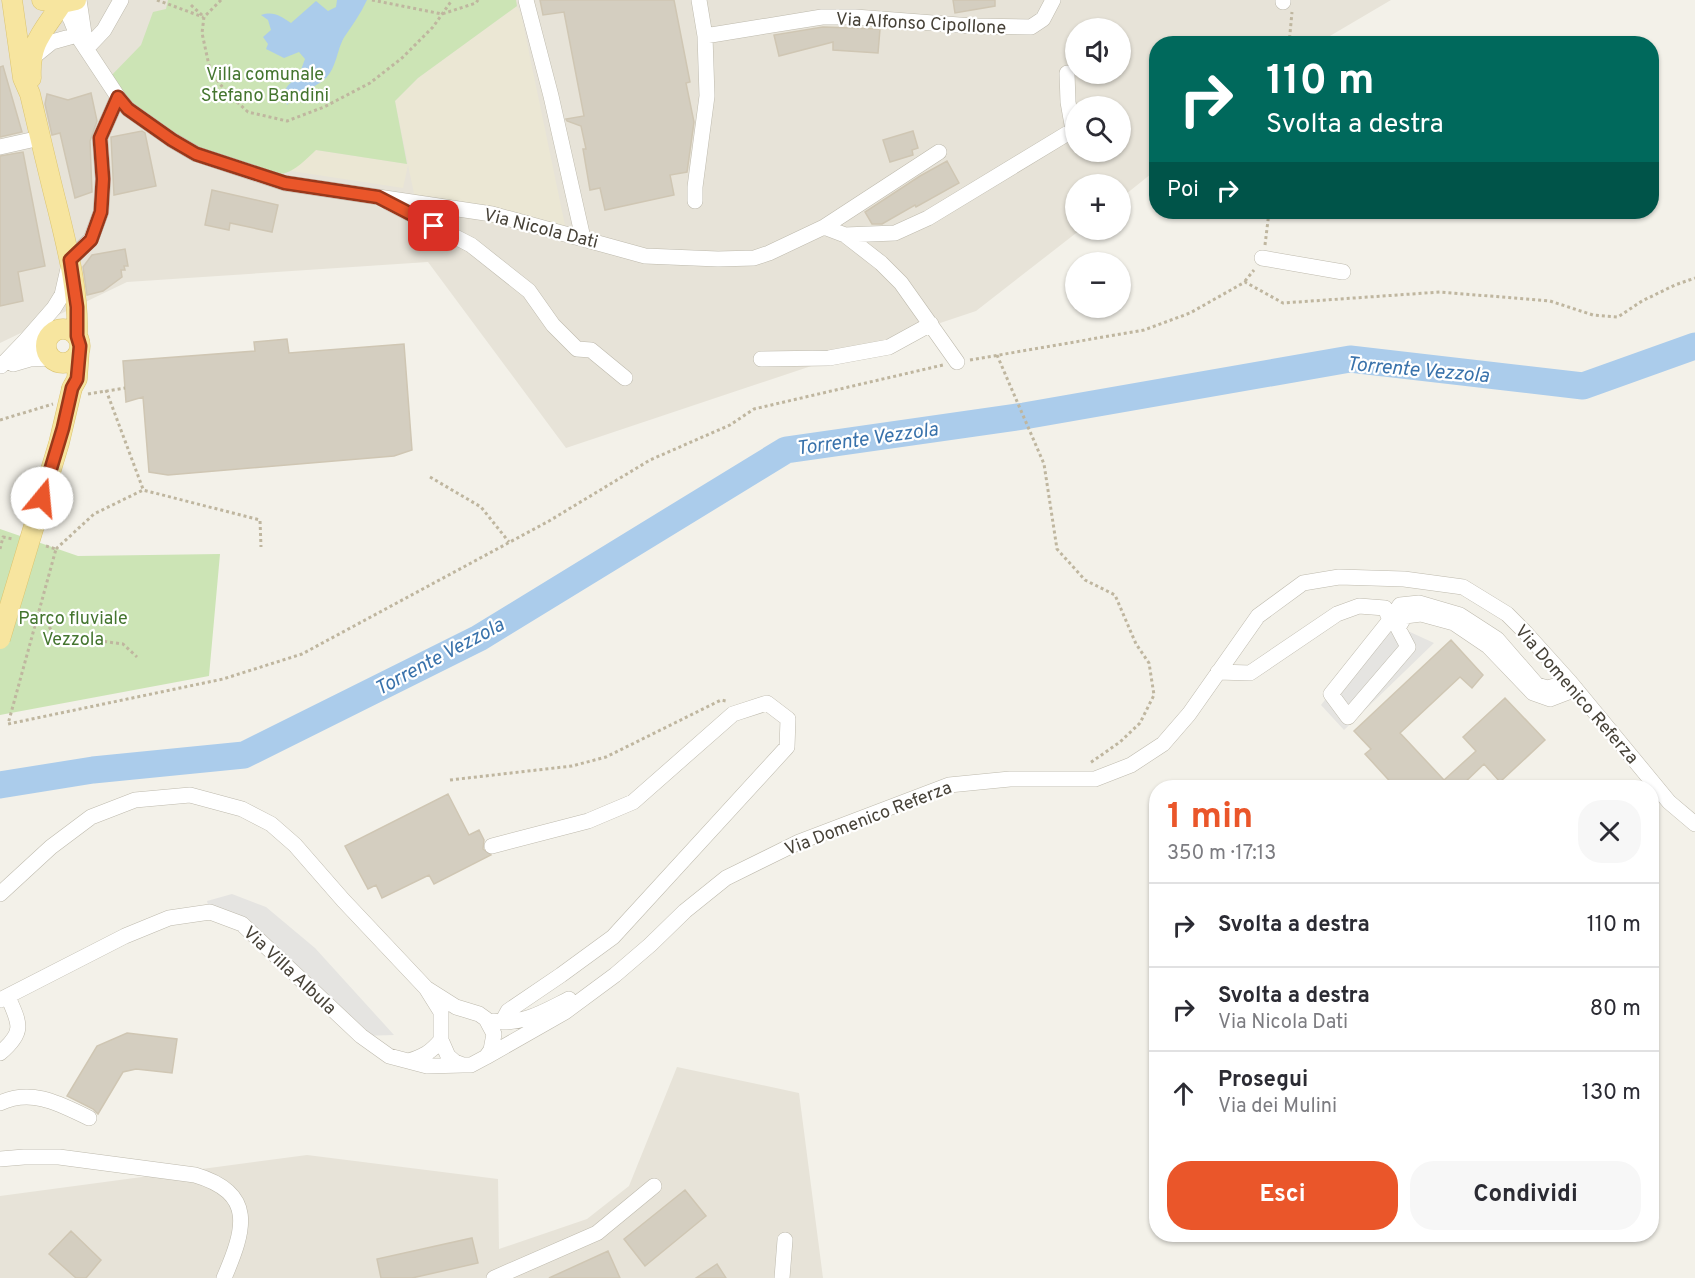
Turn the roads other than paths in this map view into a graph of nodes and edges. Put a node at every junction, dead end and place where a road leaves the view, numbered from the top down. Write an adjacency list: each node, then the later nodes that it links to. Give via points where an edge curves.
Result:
1 (12, 0): 12 (main road, via 23,78)
2 (120, 0): 9 (street, via 104,30)
3 (526, 0): 21 (street)
4 (699, 0): 8 (street)
5 (1053, 0): 8 (street, Via Alfonso Cipollone, via 1043,19 1030,27 822,17)
6 (65, 1): 7 (street, Via Nicola Dati); 9 (street, Via Nicola Dati); 10 (main road, via 37,39)
7 (77, 35): 9 (street, Via Nicola Dati); 10 (street, via 52,42)
8 (705, 36): 18 (street, via 707,96)
9 (86, 49): 13 (street, Via Nicola Dati)
10 (31, 58): 12 (main road)
11 (1067, 84): 20 (street, via 1073,130 928,218 895,233)
12 (30, 94): 14 (main road)
13 (118, 97): 17 (street, Via Nicola Dati, via 128,109 196,154 285,183); 23 (street, via 100,138 101,212 91,240)
14 (40, 138): 15 (street); 23 (main road)
15 (0, 147)
16 (939, 152): 19 (street, Via Nicola Dati)
17 (378, 197): 21 (street, Via Nicola Dati, via 492,214); 33 (street, via 471,245 529,291 553,325 577,349 591,350)
18 (695, 201)
19 (824, 227): 20 (street); 21 (street, Via Nicola Dati, via 754,258 645,256)
20 (845, 235): 26 (street, via 901,283)
21 (583, 238)
22 (1262, 258): 24 (street)
23 (70, 260): 25 (main road); 32 (street, via 59,301)
24 (1343, 272)
25 (74, 293): 27 (main road); 28 (main road)
26 (931, 324): 29 (street, via 889,347 829,358); 31 (street)
27 (53, 333): 28 (main road, via 68,330); 30 (main road, via 46,348); 32 (street)
28 (78, 344): 30 (main road, via 72,360); 34 (main road, via 77,379)
29 (761, 359)
30 (56, 360): 32 (street, via 30,359); 34 (main road)
31 (957, 362)
32 (0, 366)
33 (625, 378)
34 (72, 388): 37 (main road, bridge)
35 (1390, 620): 38 (street, via 1400,605 1419,603 1460,615 1497,639); 38 (street, via 1331,694 1348,717 1408,647 1398,628 1405,616 1420,614 1454,623); 39 (street, via 1385,608 1359,606 1337,614 1250,673)
36 (1524, 631): 38 (street); 39 (street, Via Domenico Referza, via 1507,614 1463,587 1404,579 1339,577 1303,584 1258,616); 40 (street, Via Domenico Referza)
37 (0, 639)
38 (1498, 655): 40 (street, via 1533,693 1550,699)
39 (1218, 672): 46 (street, Via Domenico Referza, via 1163,744 1131,765 1095,779 1010,778 949,784 799,842 726,878)
40 (1573, 686): 41 (street, Via Domenico Referza)
41 (1652, 780)
42 (1659, 789): 43 (street, Via Domenico Referza)
43 (1695, 824)
44 (492, 846): 51 (street, via 588,821 633,802 733,714 767,703 788,718 787,747 614,937 508,1011)
45 (0, 894): 47 (street, via 91,817 135,800 190,795 242,809 271,824 295,845)
46 (615, 975): 51 (street, Via Domenico Referza, via 540,1014); 54 (street, Via Domenico Referza, via 565,1012)
47 (426, 988): 49 (street); 52 (street, via 441,1012)
48 (4, 999): 53 (street, via 18,1020 17,1034); 55 (street, Via Villa Albula, via 160,921 210,912 242,924 361,1036 390,1056)
49 (470, 1011): 50 (street); 52 (street, via 453,1016)
50 (486, 1019): 51 (street, Via Domenico Referza); 54 (street, via 494,1042)
51 (502, 1022)
52 (441, 1035): 55 (street, via 435,1048); 56 (street, via 448,1056)
53 (0, 1053)
54 (486, 1057): 56 (street)
55 (408, 1061): 56 (street, Via Villa Albula, via 427,1066)
56 (463, 1065)
57 (0, 1104): 58 (street, via 32,1096 54,1101)
58 (89, 1118)
59 (0, 1160): 62 (street, via 58,1157 215,1181 238,1202 241,1217 238,1239)
60 (654, 1186): 63 (street, via 597,1233)
61 (784, 1240): 64 (street)
62 (224, 1278)
63 (494, 1278)
64 (782, 1278)

